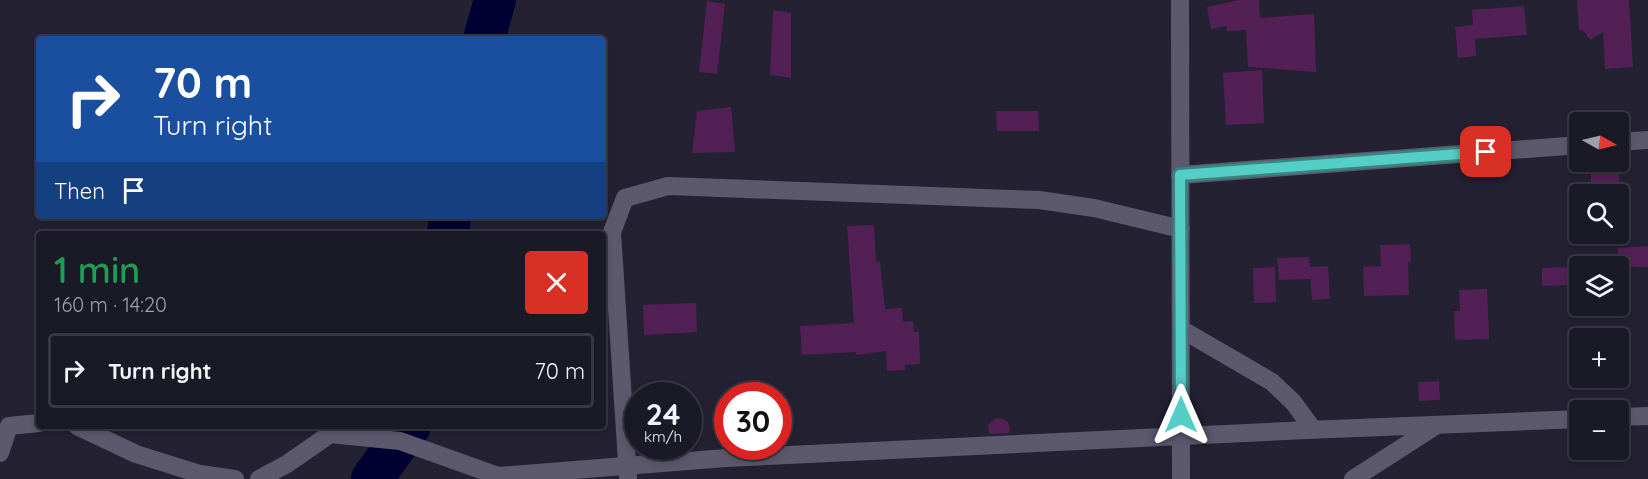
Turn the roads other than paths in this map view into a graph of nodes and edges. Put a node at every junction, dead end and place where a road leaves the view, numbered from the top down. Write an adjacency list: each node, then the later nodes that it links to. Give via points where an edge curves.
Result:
1 (1180, 0): 5 (street)
2 (1648, 140): 3 (street)
3 (1629, 141)
4 (1569, 146): 5 (street)
5 (1180, 175): 6 (street)
6 (1181, 229): 7 (street); 17 (street, via 1094,208 1039,200 668,186 625,198 612,232)
7 (1181, 329): 14 (street, via 1272,382); 15 (street)
8 (1648, 416): 9 (street)
9 (1629, 417)
10 (1569, 419): 12 (street)
11 (36, 423): 16 (street, via 9,426)
12 (1437, 425): 14 (street); 21 (street)
13 (83, 429): 18 (street, via 136,454 200,474)
14 (1313, 429): 15 (street)
15 (1181, 436): 17 (street, via 726,458); 20 (street)
16 (0, 453)
17 (628, 473): 19 (street, via 498,476 400,441 330,434)
18 (235, 479)
19 (259, 479)
20 (1181, 479)
21 (1353, 479)

